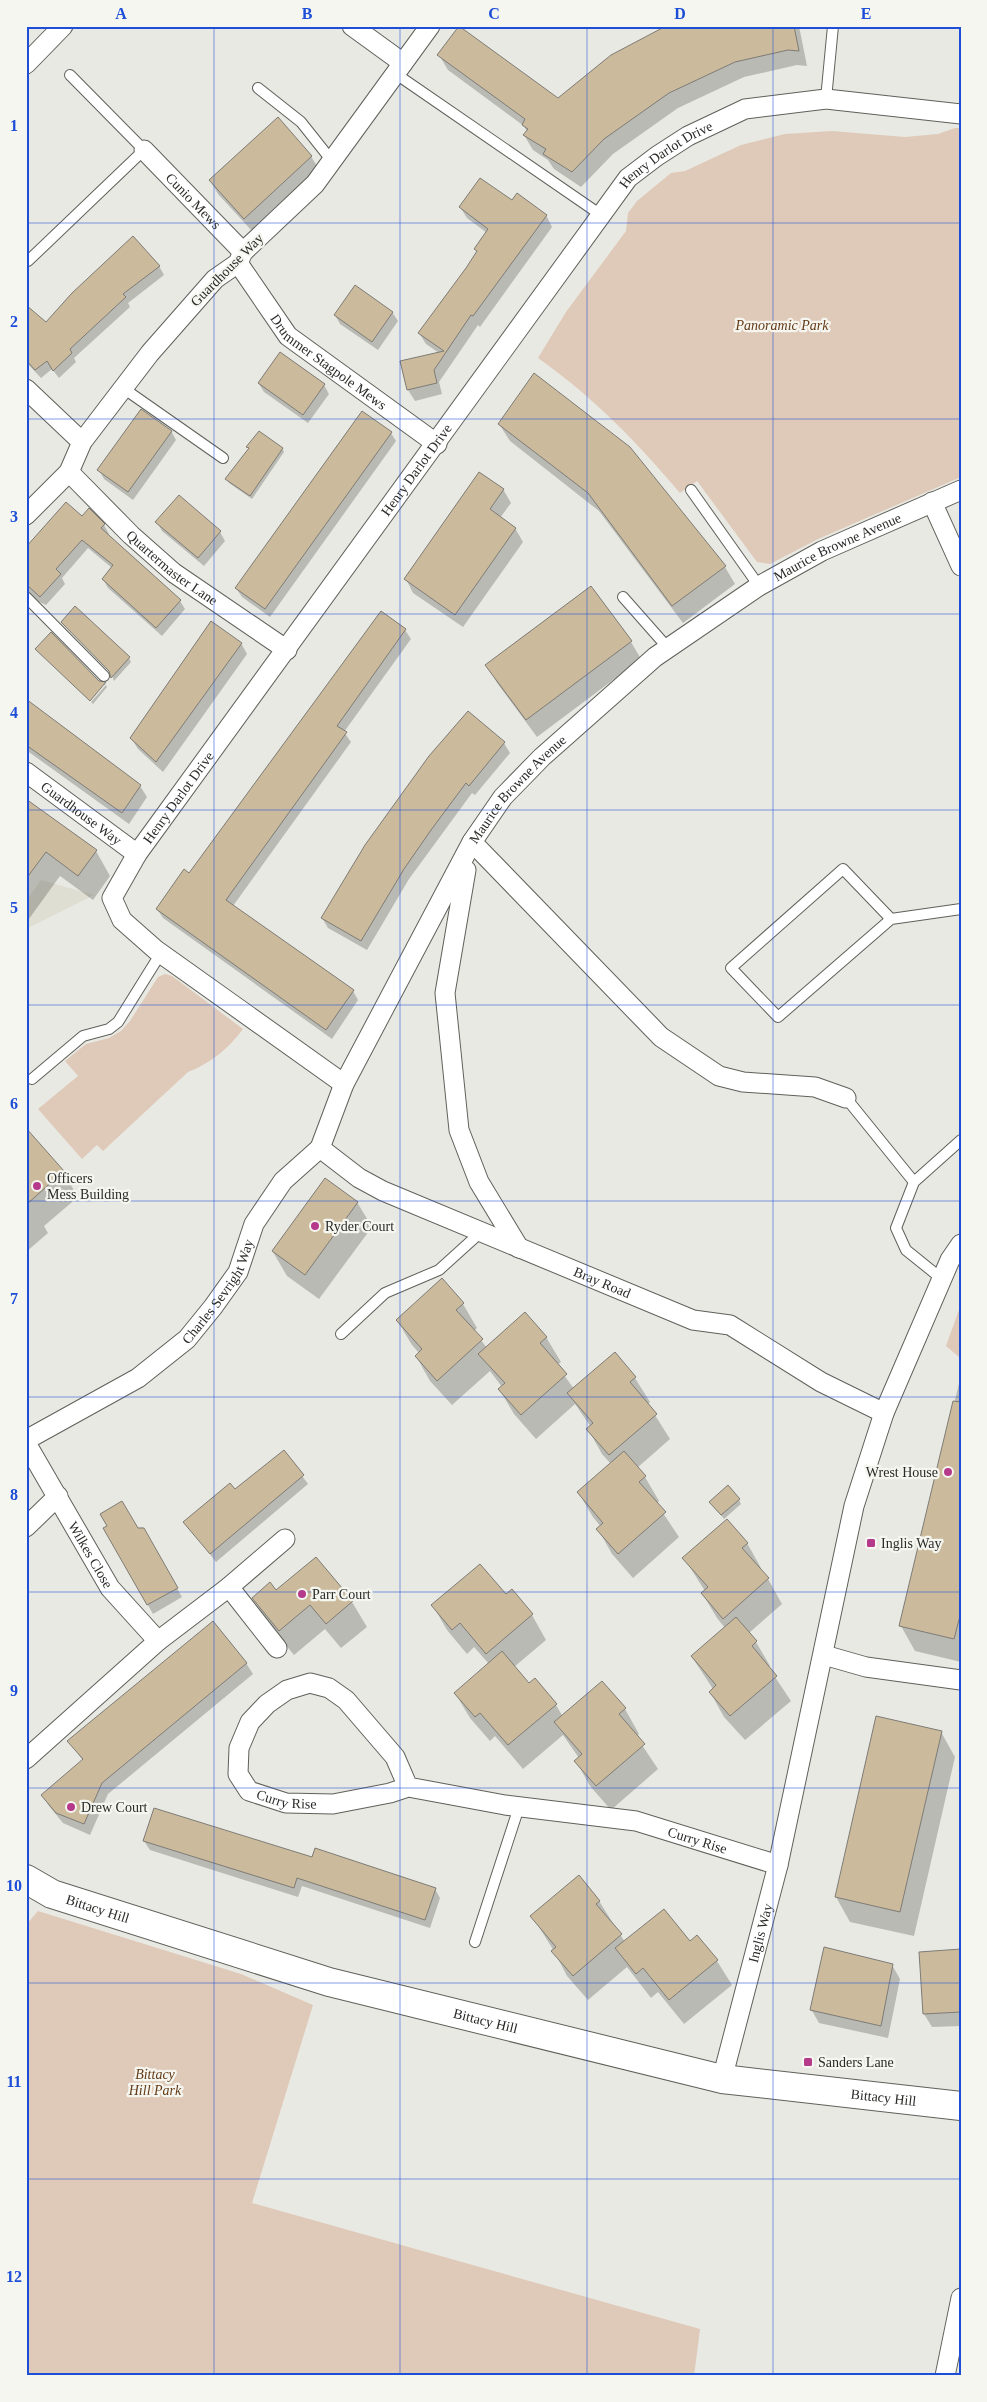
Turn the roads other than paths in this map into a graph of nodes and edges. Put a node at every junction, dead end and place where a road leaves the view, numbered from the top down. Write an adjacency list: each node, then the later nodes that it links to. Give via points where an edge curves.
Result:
1 (63, 26): 5 (street)
2 (352, 26): 6 (street)
3 (430, 26): 6 (street, Guardhouse Way)
4 (833, 26): 9 (lane)
5 (26, 64)
6 (400, 69): 12 (street, Guardhouse Way); 13 (lane)
7 (70, 75): 11 (lane)
8 (258, 88): 12 (lane, via 301,122)
9 (826, 100): 10 (street, Henry Darlot Drive); 13 (street, Henry Darlot Drive, via 746,109 688,136 628,178)
10 (961, 114)
11 (144, 150): 14 (street, Cunio Mews); 15 (lane)
12 (332, 161): 14 (street, Guardhouse Way, via 315,184)
13 (601, 215): 19 (street, Henry Darlot Drive)
14 (240, 257): 16 (street, Guardhouse Way, via 215,279); 19 (street, Drummer Stagpole Mews, via 288,336)
15 (28, 261)
16 (123, 388): 18 (street, Guardhouse Way); 20 (lane)
17 (26, 389): 18 (street)
18 (82, 442): 21 (street, Guardhouse Way)
19 (437, 444): 31 (street, Henry Darlot Drive)
20 (223, 458)
21 (69, 472): 25 (street, Guardhouse Way); 31 (street, Quartermaster Lane, via 174,573)
22 (691, 490): 27 (lane)
23 (961, 490): 24 (street, Maurice Browne Avenue)
24 (932, 502): 26 (street); 27 (street, Maurice Browne Avenue, via 822,551)
25 (26, 515)
26 (961, 566)
27 (758, 586): 30 (street, Maurice Browne Avenue)
28 (26, 597): 32 (lane)
29 (623, 597): 30 (lane)
30 (668, 648): 34 (street, Maurice Browne Avenue, via 542,757 503,796)
31 (287, 650): 35 (street, Henry Darlot Drive)
32 (104, 676)
33 (26, 772): 35 (street, Guardhouse Way)
34 (472, 842): 40 (street, Charles Sevright Way); 41 (street, Maurice Browne Avenue, via 661,1037 719,1076 743,1082 815,1087); 47 (street, via 445,993 459,1130 479,1182)
35 (137, 854): 38 (street, Henry Darlot Drive, via 112,898 122,920)
36 (961, 909): 37 (lane)
37 (891, 919): 37 (lane, via 778,1017 731,968 842,869)
38 (161, 953): 39 (lane, via 118,1022 108,1029 83,1036); 40 (street, Henry Darlot Drive)
39 (32, 1079)
40 (344, 1084): 43 (street, Charles Sevright Way)
41 (846, 1098): 44 (lane)
42 (961, 1140): 44 (lane)
43 (320, 1148): 45 (street, Bray Road, via 359,1178 383,1191); 51 (street, Charles Sevright Way, via 282,1181 254,1224 232,1283 188,1339 138,1378)
44 (914, 1182): 48 (lane, via 896,1228 906,1250)
45 (481, 1232): 47 (street, Bray Road); 49 (lane, via 439,1270 385,1294)
46 (961, 1244): 48 (street, Inglis Way)
47 (518, 1248): 50 (street, Bray Road, via 694,1320 730,1325 822,1382)
48 (942, 1279): 50 (street, Inglis Way)
49 (342, 1334)
50 (884, 1413): 58 (street, Inglis Way, via 854,1506 834,1591)
51 (26, 1441): 52 (street, Wilkes Close)
52 (58, 1496): 53 (street); 56 (street, Wilkes Close, via 110,1588)
53 (26, 1527)
54 (285, 1539): 55 (street)
55 (229, 1587): 56 (street); 57 (street)
56 (158, 1641): 60 (street)
57 (277, 1648)
58 (824, 1655): 59 (street, via 866,1667); 63 (street, Inglis Way)
59 (961, 1680)
60 (26, 1759)
61 (408, 1787): 61 (street, Curry Rise, via 333,1804 286,1803 249,1791 238,1774 239,1748 250,1722 267,1704 287,1690 310,1683 329,1688 346,1700 395,1757); 62 (street, Curry Rise)
62 (519, 1807): 63 (street, Curry Rise, via 636,1821); 65 (lane)
63 (778, 1865): 66 (street, Inglis Way)
64 (26, 1878): 66 (main road, Bittacy Hill, via 52,1894 329,1982)
65 (475, 1942)
66 (722, 2079): 67 (main road, Bittacy Hill)
67 (961, 2106)
68 (961, 2298): 69 (street)
69 (956, 2352): 70 (street)
70 (945, 2376)

